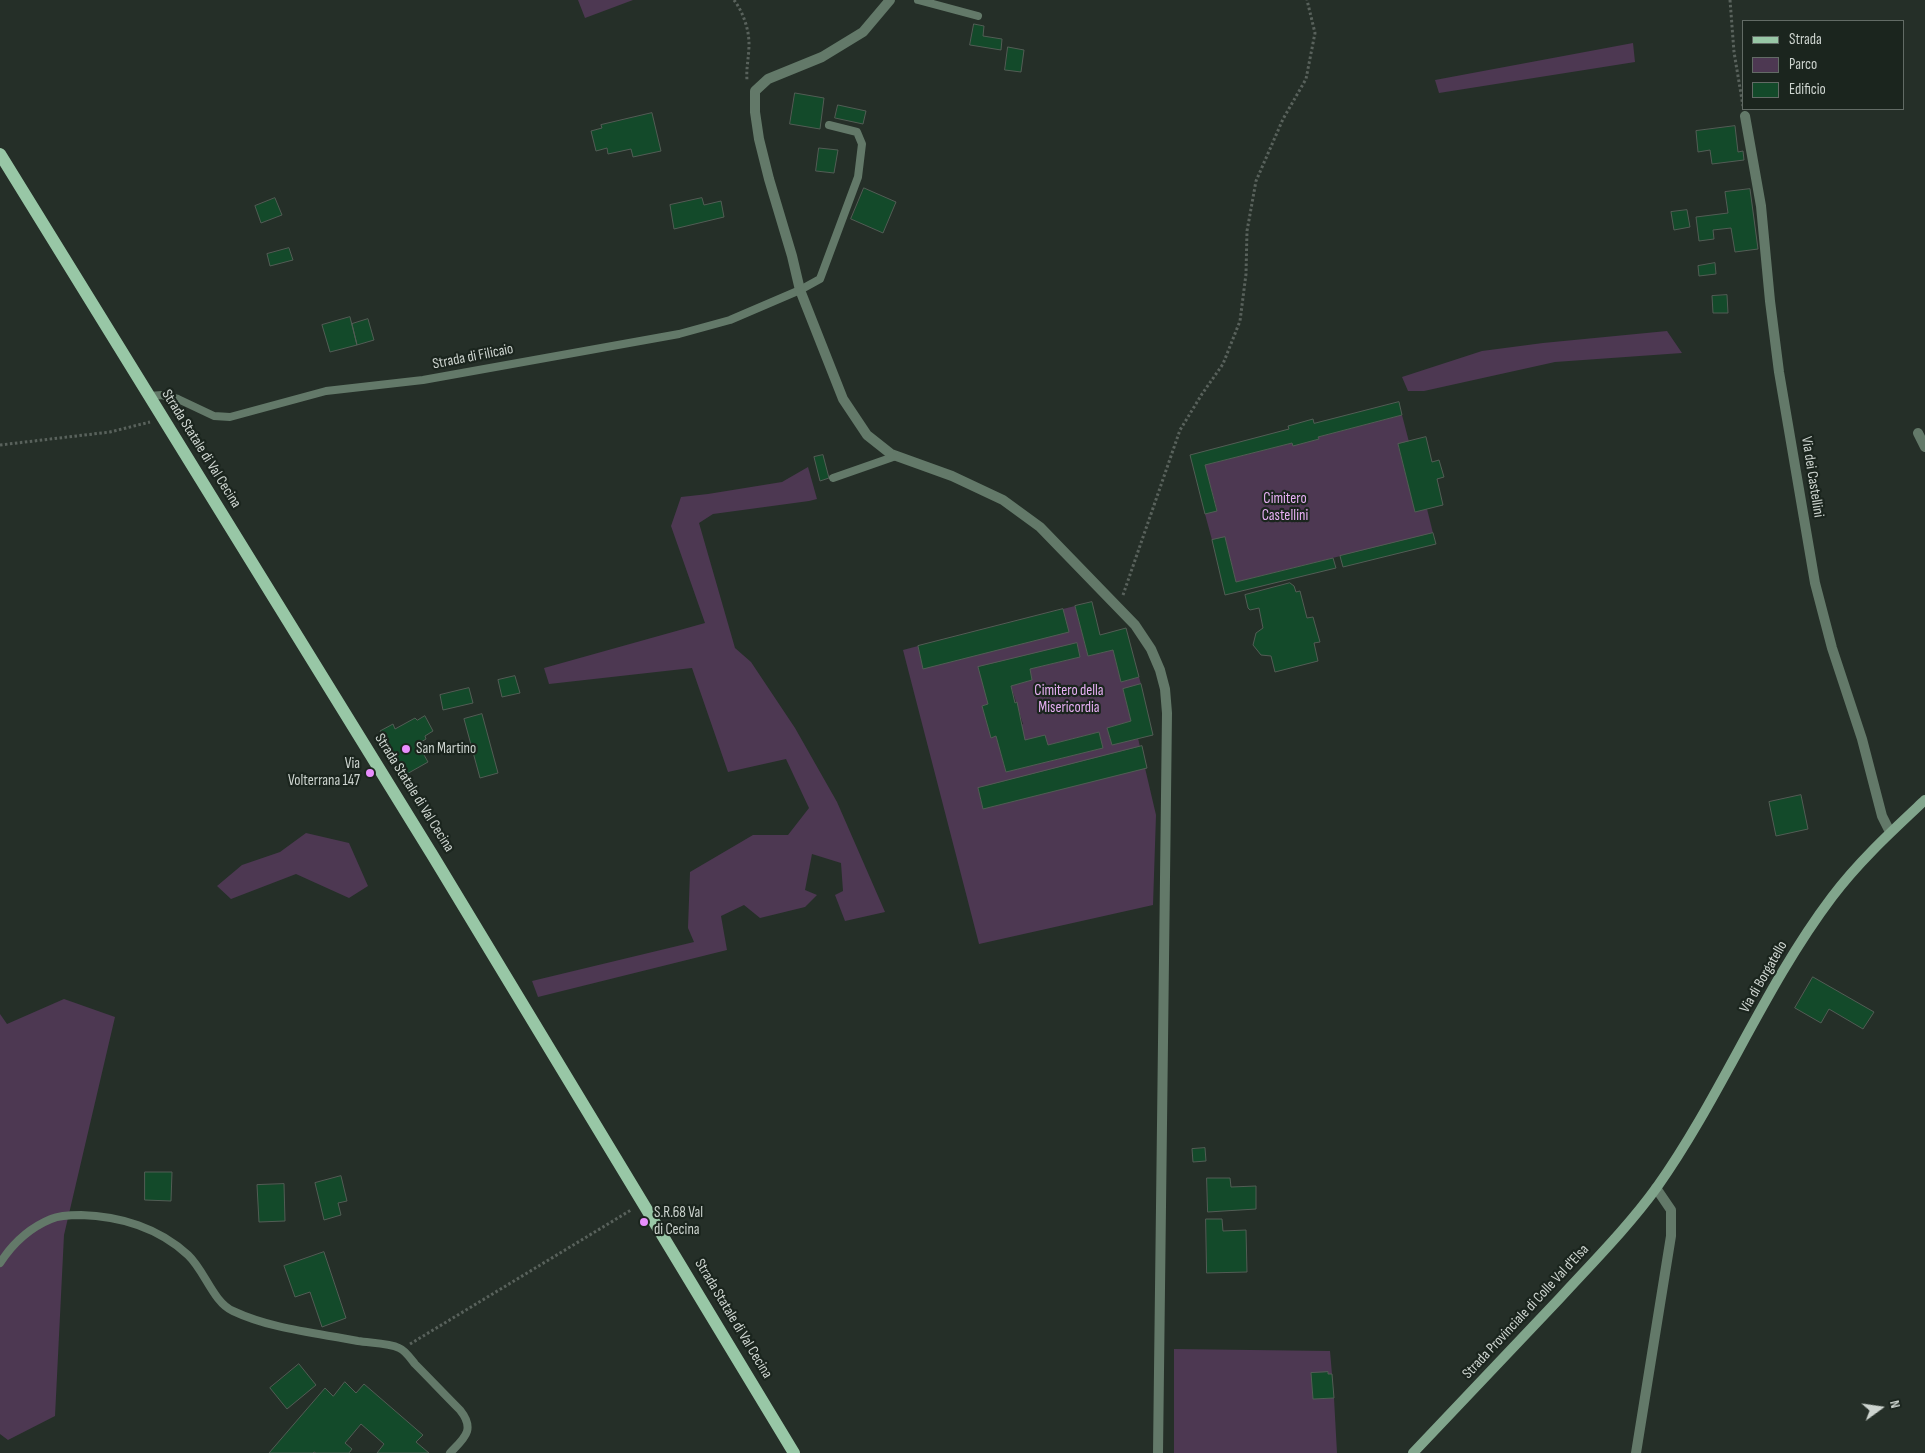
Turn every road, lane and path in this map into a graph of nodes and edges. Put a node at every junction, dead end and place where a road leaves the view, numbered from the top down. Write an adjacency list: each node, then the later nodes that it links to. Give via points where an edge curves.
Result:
1 (734, 0): 7 (path, via 742,11 749,43 747,81)
2 (890, 0): 7 (street, via 863,32 822,57 768,79)
3 (918, 0): 6 (lane)
4 (1308, 0): 21 (path, via 1316,33 1306,80 1283,119 1256,181 1247,231 1240,321 1223,364 1180,430)
5 (1730, 0): 8 (path)
6 (978, 16)
7 (754, 91): 13 (street, via 759,139)
8 (1742, 99)
9 (1744, 110): 10 (path)
10 (1745, 116): 23 (street, Via dei Castellini, via 1761,206 1779,372 1815,583 1882,816)
11 (829, 125): 13 (lane, Strada di Filicaio, via 856,132 862,144 858,177 820,279)
12 (0, 154): 14 (main road, Strada Statale di Val Cecina)
13 (800, 290): 14 (lane, Strada di Filicaio, via 730,320 679,334 424,380 326,391 230,417 214,416 178,399); 19 (street, via 843,398 867,435)
14 (149, 396): 15 (main road, Strada Statale di Val Cecina)
15 (162, 416): 17 (path, via 110,432); 25 (main road, Strada Statale di Val Cecina)
16 (1918, 433): 18 (street)
17 (0, 445)
18 (1925, 447)
19 (896, 456): 20 (lane); 21 (street, via 981,488 1023,513 1052,538)
20 (833, 478)
21 (1118, 608): 30 (street, via 1135,625 1151,649 1162,676 1167,713)
22 (1925, 800): 23 (main road, Via di Borgatello)
23 (1890, 832): 24 (main road, Via di Borgatello, via 1854,870 1817,918)
24 (1656, 1188): 31 (main road, Strada Provinciale di Colle Val d'Elsa, via 1602,1253); 32 (street, via 1670,1210 1672,1226)
25 (643, 1202): 27 (path); 29 (main road, Strada Statale di Val Cecina)
26 (0, 1263): 27 (lane, via 17,1240 52,1218 92,1216 120,1220 160,1235 188,1256 200,1268 220,1300 232,1310 256,1320)
27 (400, 1348): 28 (lane, via 466,1420 466,1436)
28 (450, 1453)
29 (794, 1453)
30 (1158, 1453)
31 (1413, 1453)
32 (1636, 1453)

